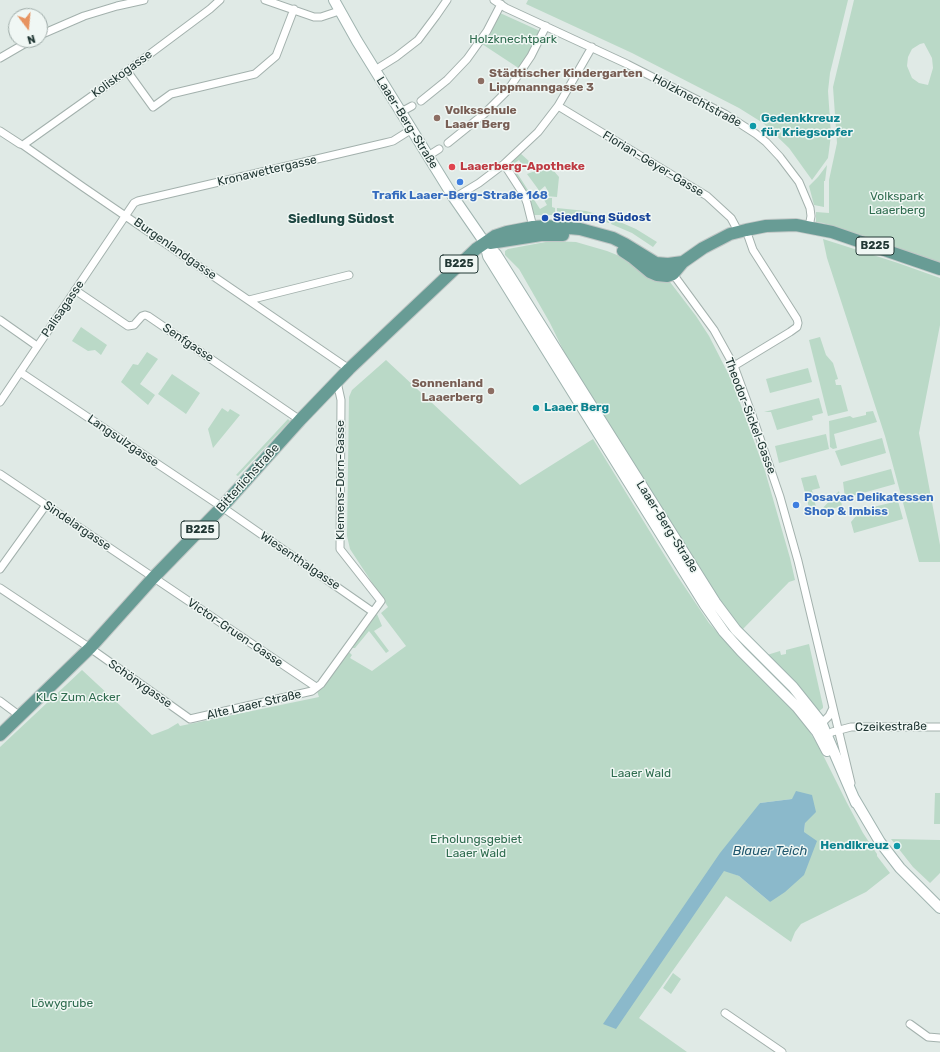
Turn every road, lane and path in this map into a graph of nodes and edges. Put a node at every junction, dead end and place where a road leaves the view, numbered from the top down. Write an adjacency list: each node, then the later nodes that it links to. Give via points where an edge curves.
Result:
1 (144, 0): 11 (street, via 84,16)
2 (220, 0): 16 (street, Koliskogasse)
3 (334, 0): 9 (main road, Laaer-Berg-Straße)
4 (447, 0): 15 (street, via 418,40)
5 (494, 0): 7 (street, Holzknechtstraße)
6 (270, 1): 8 (street)
7 (501, 4): 10 (street, Holzknechtstraße); 17 (street, via 487,31 467,59 447,80)
8 (294, 9): 9 (street, via 322,18); 16 (street, via 276,56 255,74 171,94 153,107)
9 (339, 11): 15 (main road, Laaer-Berg-Straße)
10 (546, 26): 12 (street, Holzknechtstraße); 23 (street, via 531,56 508,90 484,114)
11 (48, 32)
12 (592, 47): 19 (street); 31 (street, Holzknechtstraße, via 725,114 766,142 803,189 810,208)
13 (17, 48): 14 (street)
14 (0, 58)
15 (375, 70): 20 (main road, Laaer-Berg-Straße)
16 (127, 71): 24 (street, Koliskogasse)
17 (421, 101)
18 (412, 106): 20 (street)
19 (558, 106): 27 (street, via 538,132); 32 (street, Florian-Geyer-Gasse, via 707,196)
20 (401, 112): 21 (main road, Laaer-Berg-Straße)
21 (412, 129): 26 (main road, Laaer-Berg-Straße); 29 (street, Kronawettergasse, via 393,141 138,201)
22 (0, 131): 24 (street, Burgenlandgasse)
23 (448, 143)
24 (23, 145): 29 (street, Burgenlandgasse)
25 (440, 149): 26 (street)
26 (428, 156): 28 (main road, Laaer-Berg-Straße)
27 (504, 164): 28 (street); 30 (street, via 524,195)
28 (454, 198): 33 (main road, Laaer-Berg-Straße)
29 (126, 216): 39 (street, Palisagasse); 40 (street, Burgenlandgasse)
30 (533, 226): 33 (main road, B225, via 494,236); 35 (main road, B225, via 573,228 596,233 625,244)
31 (809, 227): 32 (main road, B225, via 773,225); 36 (main road, B225, via 832,232)
32 (742, 230): 34 (main road, B225, via 708,245); 43 (street, Florian-Geyer-Gasse, via 798,323 790,332)
33 (485, 243): 37 (main road, B225, via 541,235 582,237 621,250 657,275); 44 (main road, Bitterlichstraße / B225, via 470,253); 62 (main road, Laaer-Berg-Straße, via 496,254 726,617 750,645 793,687); 66 (main road, Laaer-Berg-Straße, via 488,256 705,605 732,641 785,694)
34 (682, 262): 35 (main road, B225); 37 (main road, B225)
35 (656, 263): 37 (street)
36 (940, 269)
37 (673, 274): 43 (street, Theodor-Sickel-Gasse, via 714,330)
38 (349, 275): 40 (street)
39 (75, 290): 42 (street, Palisagasse); 48 (street, Senfgasse, via 128,326 148,316)
40 (249, 300): 44 (street, Burgenlandgasse)
41 (0, 320): 42 (street)
42 (37, 346): 45 (street, Palisagasse)
43 (734, 366): 59 (street, Theodor-Sickel-Gasse, via 780,497)
44 (349, 369): 46 (main road, Bitterlichstraße / B225)
45 (20, 372): 47 (street, Palisagasse); 51 (street, Langsulzgasse)
46 (337, 382): 48 (main road, Bitterlichstraße / B225); 55 (street, Klemens-Dorn-Gasse, via 341,400 340,549 381,601)
47 (0, 402)
48 (300, 420): 51 (main road, Bitterlichstraße / B225)
49 (0, 474): 50 (street, Sindelargasse)
50 (46, 505): 52 (street); 53 (street, Sindelargasse)
51 (224, 509): 53 (main road, Bitterlichstraße / B225); 55 (street, Wiesenthalgasse)
52 (0, 569)
53 (153, 578): 56 (main road, Bitterlichstraße / B225); 57 (street, Victor-Gruen-Gasse)
54 (0, 588): 56 (street, Schönygasse)
55 (373, 612): 57 (street, Klemens-Dorn-Gasse)
56 (90, 648): 60 (main road, Bitterlichstraße / B225); 61 (street, Schönygasse)
57 (316, 688): 61 (street, Alte Laaer Straße)
58 (0, 701): 60 (street)
59 (833, 708): 62 (street, via 829,716); 64 (street, Theodor-Sickel-Gasse)
60 (20, 716): 65 (main road, Bitterlichstraße / B225)
61 (190, 719)
62 (821, 722): 66 (main road, Laaer-Berg-Straße)
63 (940, 727): 64 (street, Czeikestraße, via 863,726)
64 (838, 730): 66 (street, Czeikestraße); 67 (street, Theodor-Sickel-Gasse)
65 (0, 735)
66 (821, 736): 67 (main road, Laaer-Berg-Straße)
67 (856, 803): 68 (main road, Laaer-Berg-Straße, via 900,868)
68 (940, 908)
69 (725, 1013): 72 (street)
70 (910, 1024): 71 (street, via 928,1037)
71 (940, 1038)
72 (782, 1052)

